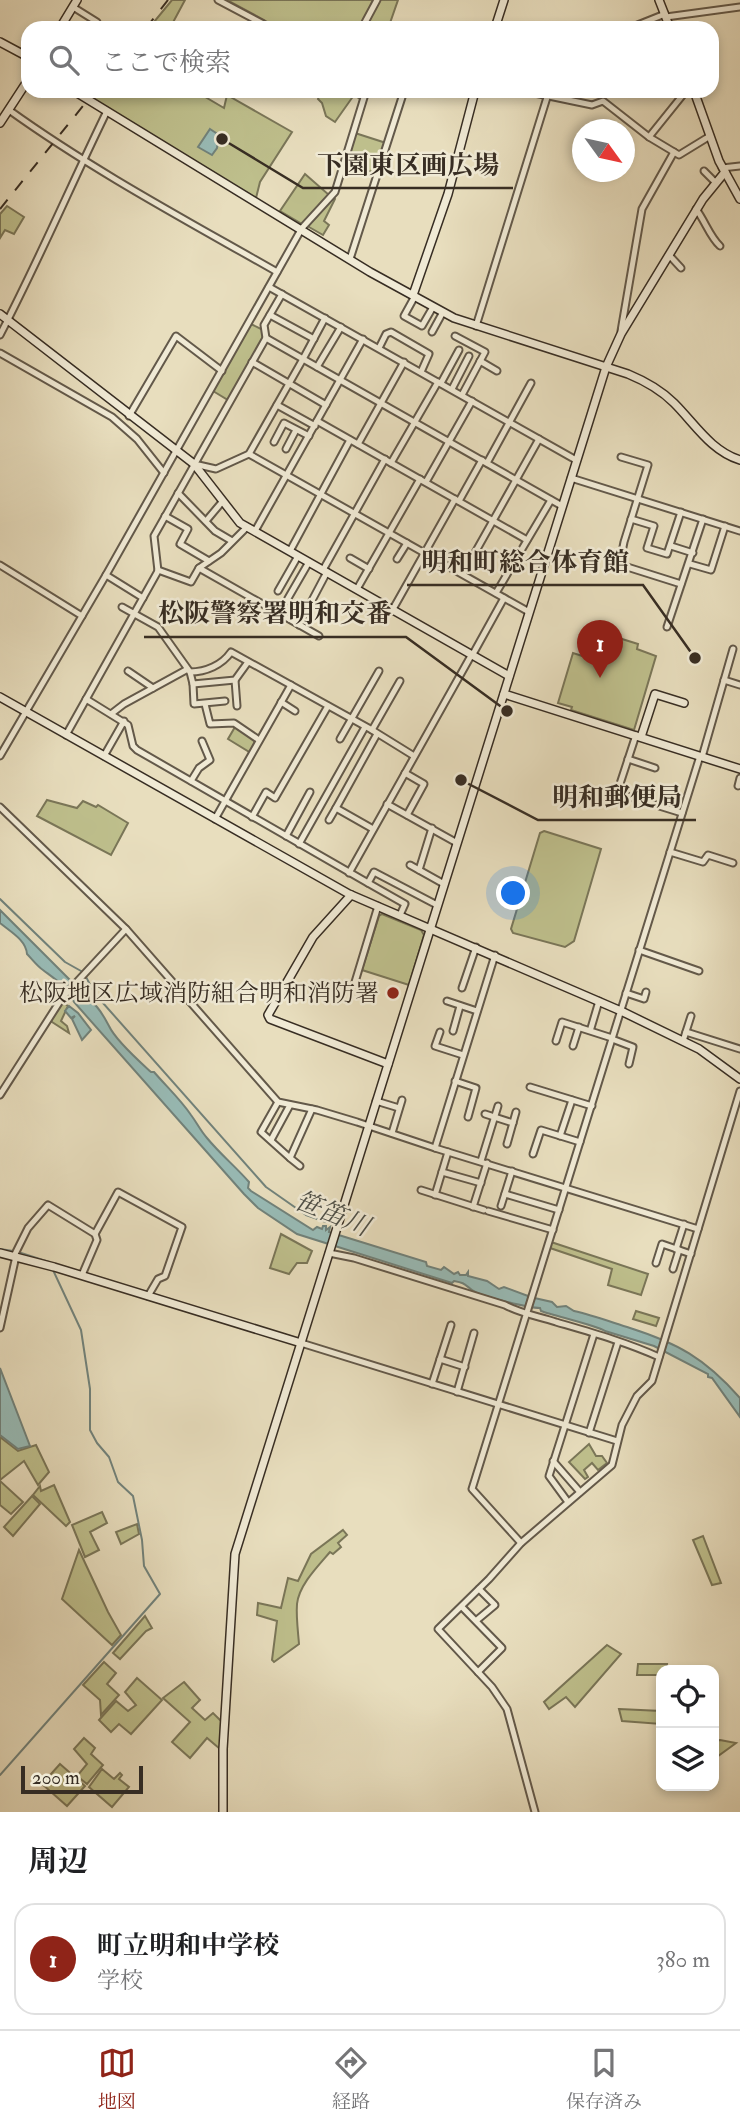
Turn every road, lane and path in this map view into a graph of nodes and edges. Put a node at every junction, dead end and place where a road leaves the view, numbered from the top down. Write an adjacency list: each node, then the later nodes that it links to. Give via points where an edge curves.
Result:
1 (218, 0): 10 (street)
2 (377, 0): 11 (street)
3 (504, 0): 12 (street)
4 (659, 0): 7 (street)
5 (75, 3): 8 (street); 9 (street)
6 (740, 7): 7 (street)
7 (665, 15): 13 (street); 14 (street)
8 (64, 21)
9 (96, 21)
10 (258, 21)
11 (366, 21)
12 (497, 21)
13 (649, 21)
14 (667, 21)
15 (0, 42): 16 (street)
16 (21, 53)
17 (21, 91): 26 (street)
18 (86, 98): 27 (street)
19 (364, 98): 39 (street, via 335,192)
20 (402, 98): 42 (street)
21 (473, 98): 47 (street)
22 (547, 98): 54 (street)
23 (567, 98): 30 (street, via 592,105 603,101)
24 (680, 98): 30 (street)
25 (696, 98): 29 (street)
26 (9, 110): 28 (street); 32 (street)
27 (107, 111): 32 (street); 39 (street)
28 (0, 122)
29 (710, 136): 31 (street, via 679,155); 34 (street)
30 (649, 137): 31 (street)
31 (674, 152): 57 (street, via 642,209)
32 (83, 160): 44 (street); 53 (street)
33 (740, 166): 34 (street)
34 (724, 170): 36 (street); 37 (street)
35 (704, 171): 36 (street)
36 (716, 183): 38 (street)
37 (740, 199)
38 (696, 209): 40 (street); 41 (street)
39 (302, 228): 42 (street); 44 (street)
40 (720, 246)
41 (669, 255): 43 (street); 57 (street)
42 (350, 259): 47 (street)
43 (681, 268)
44 (277, 272): 45 (street)
45 (269, 287): 46 (street); 73 (street)
46 (282, 294): 51 (street); 52 (street)
47 (414, 296): 48 (street); 48 (street, via 404,316 422,326)
48 (433, 307): 49 (street)
49 (443, 312): 54 (street); 56 (street)
50 (0, 314): 53 (street)
51 (270, 315): 60 (street, via 264,325); 61 (street)
52 (326, 318): 55 (street); 61 (street)
53 (8, 320): 58 (street); 86 (street)
54 (477, 326): 72 (street)
55 (341, 327): 62 (street); 71 (street)
56 (432, 332)
57 (621, 334): 72 (street)
58 (0, 335)
59 (455, 336): 68 (street, via 485,352)
60 (266, 338): 67 (street); 69 (street)
61 (314, 339): 67 (street)
62 (363, 340): 63 (street); 76 (street)
63 (379, 348): 70 (street); 75 (street, via 391,332 429,354)
64 (459, 350): 78 (street)
65 (0, 353): 106 (street, via 110,415)
66 (469, 356): 80 (street)
67 (303, 359): 71 (street); 77 (street)
68 (480, 361): 74 (street); 81 (street)
69 (252, 362): 77 (street); 105 (street)
70 (404, 362): 75 (street); 83 (street)
71 (317, 367): 76 (street)
72 (606, 367): 101 (street); 102 (street, via 658,389 714,447)
73 (222, 371): 86 (street, via 176,336); 98 (street)
74 (497, 371)
75 (421, 372): 78 (street)
76 (340, 380): 83 (street); 85 (street)
77 (289, 383): 84 (street); 85 (street)
78 (440, 383): 80 (street); 87 (street)
79 (531, 383): 88 (street)
80 (452, 389): 81 (street)
81 (462, 395): 82 (street)
82 (472, 401): 88 (street); 95 (street)
83 (380, 403): 87 (street); 96 (street)
84 (277, 405): 89 (street); 99 (street)
85 (326, 405): 89 (street)
86 (129, 415): 98 (street)
87 (415, 422): 95 (street); 103 (street)
88 (510, 422): 92 (street); 104 (street)
89 (316, 423): 91 (street); 93 (street)
90 (296, 430): 91 (street); 94 (street, via 284,423); 97 (street)
91 (309, 436): 107 (street)
92 (539, 439): 101 (street); 109 (street)
93 (351, 440): 96 (street); 112 (street)
94 (274, 442)
95 (449, 442): 104 (street); 110 (street)
96 (358, 444): 103 (street)
97 (285, 449)
98 (176, 451): 105 (street); 106 (street)
99 (249, 454): 105 (street, via 216,469); 107 (street)
100 (621, 457): 113 (street, via 648,465)
101 (576, 460): 108 (street)
102 (740, 460)
103 (388, 461): 110 (street); 119 (street)
104 (485, 461): 109 (street); 114 (street)
105 (194, 464): 111 (street); 116 (street)
106 (164, 473): 147 (street)
107 (286, 475): 112 (street); 126 (street)
108 (571, 478): 113 (street); 117 (street)
109 (516, 480): 115 (street); 124 (street)
110 (423, 481): 114 (street); 128 (street)
111 (178, 493): 120 (street); 123 (street)
112 (320, 494): 119 (street); 133 (street)
113 (637, 499): 118 (street); 122 (street)
114 (457, 500): 124 (street); 134 (street)
115 (551, 500): 117 (street); 129 (street)
116 (222, 502): 123 (street); 126 (street)
117 (562, 506): 158 (street)
118 (681, 512): 121 (street); 132 (street)
119 (355, 513): 128 (street); 146 (street)
120 (165, 516): 139 (street, via 188,529 180,544); 145 (street, via 154,536)
121 (703, 519): 125 (street); 135 (street)
122 (631, 520): 132 (street, via 654,526 647,548 667,554); 149 (street, via 620,562)
123 (206, 521): 130 (street)
124 (493, 521): 129 (street); 148 (street)
125 (725, 526): 127 (street); 141 (street, via 711,570)
126 (251, 529): 130 (street); 133 (street)
127 (740, 531)
128 (390, 533): 131 (street); 144 (street)
129 (527, 540): 152 (street)
130 (232, 541): 139 (street)
131 (407, 543): 134 (street); 138 (street)
132 (671, 546): 135 (street)
133 (290, 551): 136 (street)
134 (425, 553): 148 (street); 157 (street)
135 (693, 553): 141 (street)
136 (298, 556): 140 (street); 151 (street)
137 (350, 558): 144 (street)
138 (397, 559)
139 (209, 561): 143 (street)
140 (309, 562): 146 (street); 155 (street)
141 (690, 564): 149 (street)
142 (0, 565): 160 (street)
143 (199, 568): 145 (street, via 191,582); 161 (street)
144 (369, 569): 150 (street)
145 (158, 570): 153 (street)
146 (325, 571): 150 (street); 161 (street)
147 (106, 575): 153 (street); 160 (street)
148 (463, 575): 152 (street)
149 (681, 584): 162 (street)
150 (357, 589): 157 (street)
151 (278, 591)
152 (496, 593): 154 (street)
153 (143, 598): 159 (street)
154 (504, 598): 158 (street); 165 (street)
155 (287, 600)
156 (122, 607): 159 (street)
157 (393, 609): 165 (street)
158 (529, 612): 170 (street)
159 (134, 613): 168 (street, via 158,627); 180 (street)
160 (82, 616): 188 (street)
161 (299, 625): 163 (street)
162 (667, 627)
163 (319, 636)
164 (733, 649): 172 (street)
165 (472, 654): 170 (street); 201 (street)
166 (248, 662): 168 (street, via 231,652 226,660 202,672); 171 (street); 175 (street)
167 (128, 671): 177 (street)
168 (188, 671): 174 (street); 177 (street)
169 (379, 671): 190 (street)
170 (509, 676): 178 (street)
171 (235, 680): 174 (street); 185 (street)
172 (724, 680): 176 (street); 202 (street)
173 (400, 681): 193 (street)
174 (193, 684): 184 (street, via 194,704)
175 (292, 685): 182 (street); 186 (street)
176 (740, 685)
177 (153, 688): 189 (street)
178 (504, 694): 195 (street); 223 (street)
179 (0, 697): 188 (street)
180 (86, 699): 189 (street); 194 (street)
181 (225, 701): 184 (street)
182 (281, 702): 187 (street); 197 (street)
183 (684, 703): 195 (street, via 655,694)
184 (205, 704): 197 (street, via 210,724 234,723)
185 (237, 706)
186 (328, 706): 190 (street); 217 (street, via 275,798 266,792)
187 (295, 711)
188 (27, 713): 194 (street); 199 (street)
189 (111, 714): 191 (street)
190 (352, 719): 192 (street); 196 (street)
191 (124, 722): 200 (street); 208 (street, via 137,750)
192 (365, 727): 193 (street); 224 (street)
193 (375, 732): 201 (street); 214 (street)
194 (66, 734): 200 (street)
195 (638, 736): 202 (street); 203 (street)
196 (340, 739)
197 (259, 740): 211 (street)
198 (202, 741): 208 (street, via 210,760)
199 (0, 755)
200 (104, 756): 218 (street)
201 (414, 756): 206 (street)
202 (701, 757): 205 (street); 215 (street)
203 (628, 760): 204 (street); 215 (street, via 617,793)
204 (655, 768)
205 (740, 769)
206 (405, 773): 212 (street); 216 (street, via 424,784)
207 (740, 778): 209 (street)
208 (191, 781): 211 (street)
209 (737, 786)
210 (310, 792): 222 (street)
211 (226, 802): 217 (street); 218 (street)
212 (387, 804): 216 (street); 221 (street)
213 (0, 807): 237 (street)
214 (336, 808): 219 (street); 221 (street)
215 (682, 814): 225 (street)
216 (407, 815): 220 (street)
217 (252, 817): 222 (street)
218 (215, 819): 232 (street)
219 (329, 820)
220 (432, 828): 223 (street); 228 (street)
221 (373, 829): 229 (street)
222 (286, 836): 224 (street)
223 (457, 843): 231 (street)
224 (299, 844): 229 (street)
225 (670, 852): 226 (street, via 703,862 708,855); 239 (street)
226 (733, 863)
227 (410, 865): 228 (street)
228 (419, 870): 231 (street)
229 (349, 873): 230 (street)
230 (368, 883): 233 (street, via 374,872); 235 (street, via 405,904)
231 (444, 884): 233 (street)
232 (351, 895): 234 (street); 263 (street, via 313,937 268,1015)
233 (437, 905): 236 (street)
234 (379, 906): 235 (street); 242 (street)
235 (400, 915): 236 (street)
236 (430, 928): 238 (street); 263 (street)
237 (126, 929): 269 (street, via 62,997); 273 (street)
238 (476, 947): 240 (street); 243 (street)
239 (639, 950): 241 (street); 245 (street)
240 (495, 955): 247 (street); 249 (street)
241 (699, 971)
242 (355, 982)
243 (462, 988)
244 (646, 992): 245 (street, via 644,999)
245 (626, 993): 250 (street)
246 (447, 1001): 248 (street)
247 (599, 1001): 250 (street); 253 (street)
248 (460, 1006): 249 (street); 254 (street)
249 (477, 1011): 262 (street)
250 (621, 1011): 257 (street); 259 (street)
251 (691, 1016): 255 (street)
252 (579, 1027): 257 (street); 258 (street, via 562,1022); 260 (street)
253 (591, 1028)
254 (453, 1031)
255 (686, 1031): 259 (street); 261 (street)
256 (440, 1032): 262 (street, via 435,1046)
257 (612, 1039): 264 (street, via 634,1047); 275 (street)
258 (556, 1041)
259 (682, 1041): 265 (street)
260 (573, 1046)
261 (740, 1049)
262 (463, 1055): 266 (street)
263 (388, 1064): 272 (street)
264 (629, 1064)
265 (740, 1079)
266 (456, 1081): 281 (street, via 476,1087); 290 (street)
267 (530, 1087): 271 (street)
268 (740, 1091): 307 (street)
269 (0, 1095)
270 (402, 1100): 277 (street)
271 (572, 1100): 275 (street); 286 (street)
272 (376, 1101): 277 (street); 284 (street)
273 (278, 1102): 274 (street); 287 (street, via 261,1129)
274 (290, 1105): 278 (street); 287 (street)
275 (592, 1106): 288 (street)
276 (498, 1107): 282 (street)
277 (400, 1108): 285 (street)
278 (312, 1109): 284 (street); 293 (street)
279 (516, 1112): 283 (street)
280 (485, 1114): 282 (street)
281 (468, 1117)
282 (494, 1117): 283 (street); 294 (street)
283 (513, 1123): 289 (street)
284 (368, 1126): 285 (street); 312 (street)
285 (392, 1133): 290 (street)
286 (560, 1136): 288 (street); 292 (street, via 541,1130)
287 (271, 1140): 293 (street)
288 (580, 1142): 299 (street)
289 (507, 1144)
290 (435, 1148): 291 (street)
291 (448, 1152): 294 (street); 297 (street)
292 (533, 1154)
293 (290, 1158): 295 (street)
294 (484, 1162): 296 (street); 298 (street)
295 (300, 1166)
296 (512, 1171): 299 (street); 301 (street)
297 (442, 1172): 298 (street); 302 (street)
298 (481, 1183): 304 (street)
299 (566, 1188): 305 (street); 306 (street)
300 (421, 1191): 302 (street)
301 (505, 1194): 303 (street); 305 (street)
302 (435, 1195): 304 (street)
303 (501, 1206)
304 (473, 1207): 308 (street)
305 (559, 1210): 308 (street)
306 (684, 1224): 307 (street); 310 (street)
307 (698, 1229): 314 (street)
308 (553, 1230): 319 (street)
309 (95, 1234): 313 (street, via 48,1205 28,1228); 317 (street, via 97,1240); 318 (street, via 118,1192 182,1227 164,1276)
310 (678, 1249): 314 (street); 315 (street, via 662,1244); 316 (street)
311 (0, 1253): 313 (street)
312 (329, 1253): 319 (street); 325 (street)
313 (15, 1254): 317 (street); 321 (street)
314 (691, 1254): 326 (street)
315 (656, 1263)
316 (673, 1269)
317 (82, 1275): 318 (street)
318 (148, 1296): 325 (street)
319 (527, 1315): 323 (street); 331 (street)
320 (451, 1325): 327 (street)
321 (0, 1328)
322 (474, 1333): 328 (street)
323 (594, 1334): 324 (street); 332 (street)
324 (618, 1342): 326 (street); 333 (street)
325 (301, 1343): 329 (street); 343 (street, via 235,1554)
326 (659, 1357): 334 (street, via 652,1381 637,1396)
327 (440, 1359): 328 (street); 329 (street)
328 (465, 1367): 330 (street)
329 (432, 1384): 330 (street)
330 (457, 1392): 331 (street)
331 (498, 1405): 332 (street); 338 (street, via 472,1489)
332 (564, 1426): 333 (street); 335 (street)
333 (589, 1433): 334 (street)
334 (617, 1441): 336 (street, via 612,1465)
335 (553, 1461): 336 (street); 337 (street, via 549,1480)
336 (580, 1492): 337 (street)
337 (568, 1502): 338 (street)
338 (521, 1543): 339 (street)
339 (480, 1589): 340 (street); 341 (street, via 495,1605)
340 (462, 1606): 341 (street); 342 (street, via 438,1629)
341 (477, 1620): 342 (street, via 502,1648)
342 (478, 1671): 344 (street, via 507,1709)
343 (223, 1812)
344 (535, 1812)

